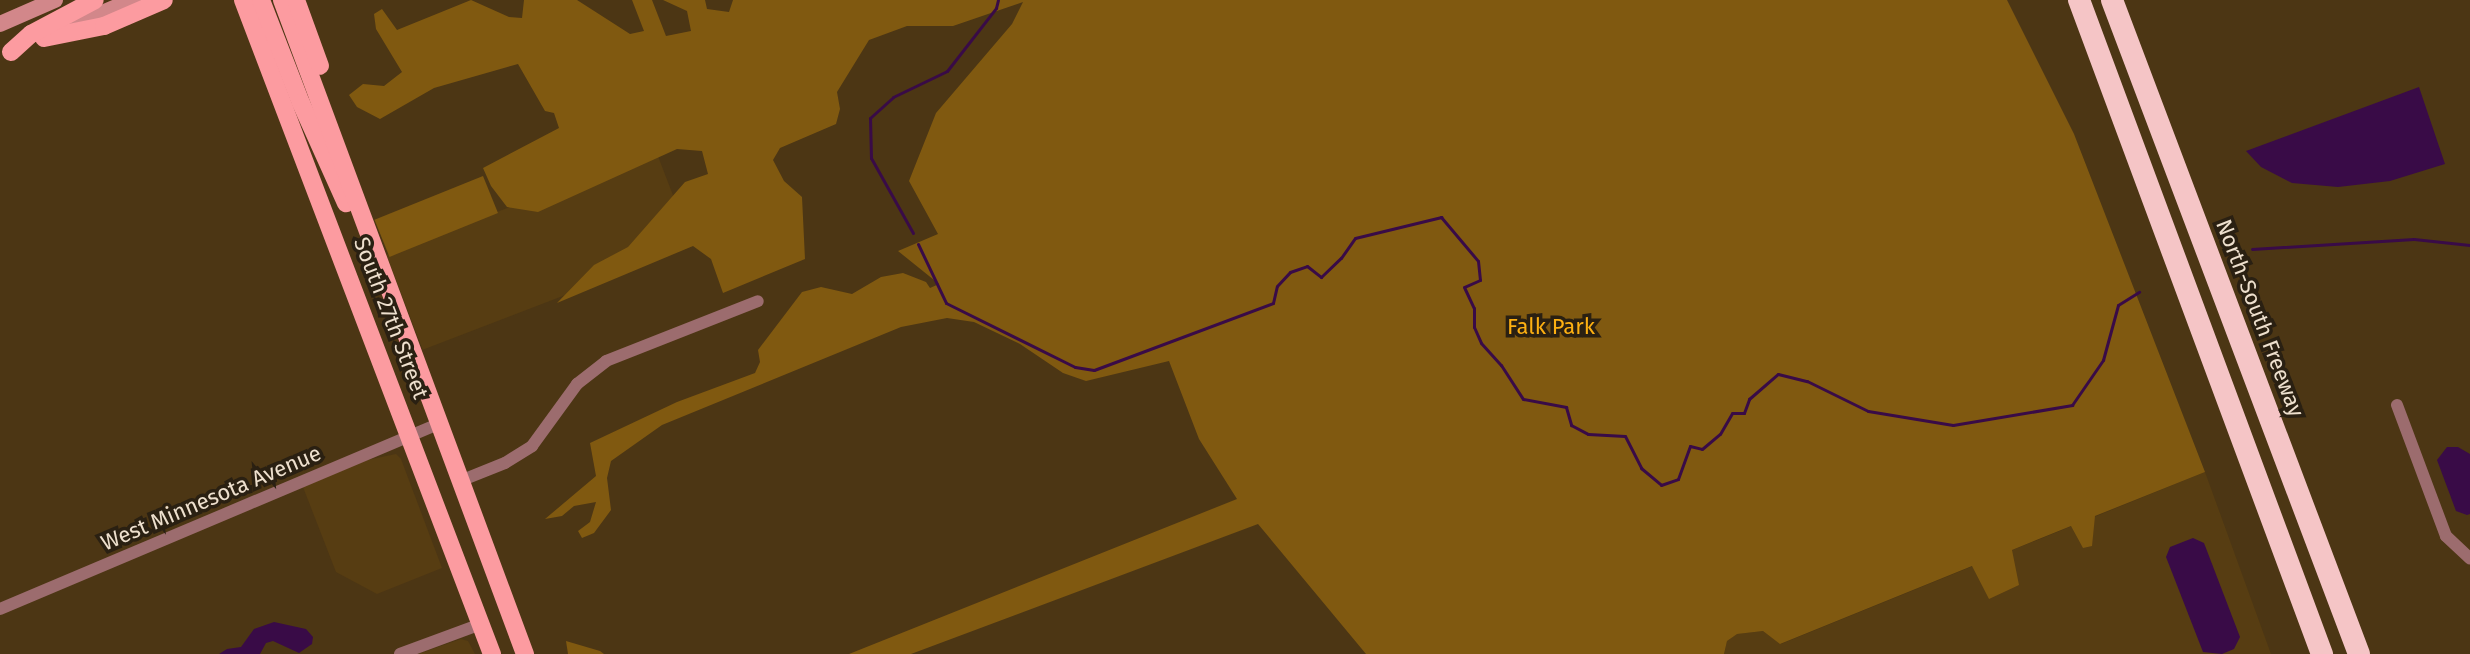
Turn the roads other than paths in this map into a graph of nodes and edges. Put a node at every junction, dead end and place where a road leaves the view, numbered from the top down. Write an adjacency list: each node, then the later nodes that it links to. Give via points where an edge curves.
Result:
1 (55, 0): 12 (main road)
2 (95, 0): 14 (main road, via 31,34)
3 (133, 0): 13 (main road)
4 (164, 0): 13 (main road, via 104,26)
5 (282, 0): 17 (main road, South 27th Street)
6 (296, 0): 17 (main road, via 329,89)
7 (2066, 0): 16 (highway)
8 (2079, 0): 16 (highway)
9 (2112, 0): 15 (highway, North-South Freeway)
10 (2120, 0): 15 (highway)
11 (247, 3): 18 (main road); 22 (main road, South 27th Street)
12 (0, 24)
13 (44, 38): 14 (main road)
14 (6, 54)
15 (2151, 105): 31 (highway, North-South Freeway)
16 (2137, 155): 30 (highway)
17 (347, 173): 18 (main road, South 27th Street)
18 (375, 254): 21 (main road, South 27th Street)
19 (758, 301): 23 (street, via 606,361 577,384 532,446)
20 (2397, 405): 24 (street, via 2446,536)
21 (438, 424): 22 (street, West Minnesota Avenue); 23 (main road, South 27th Street)
22 (410, 435): 25 (street, West Minnesota Avenue); 26 (main road, South 27th Street)
23 (460, 481): 29 (main road, South 27th Street)
24 (2470, 558)
25 (0, 609)
26 (481, 624): 27 (street); 28 (main road, South 27th Street)
27 (400, 654)
28 (492, 654)
29 (525, 654)
30 (2322, 654)
31 (2359, 654)

